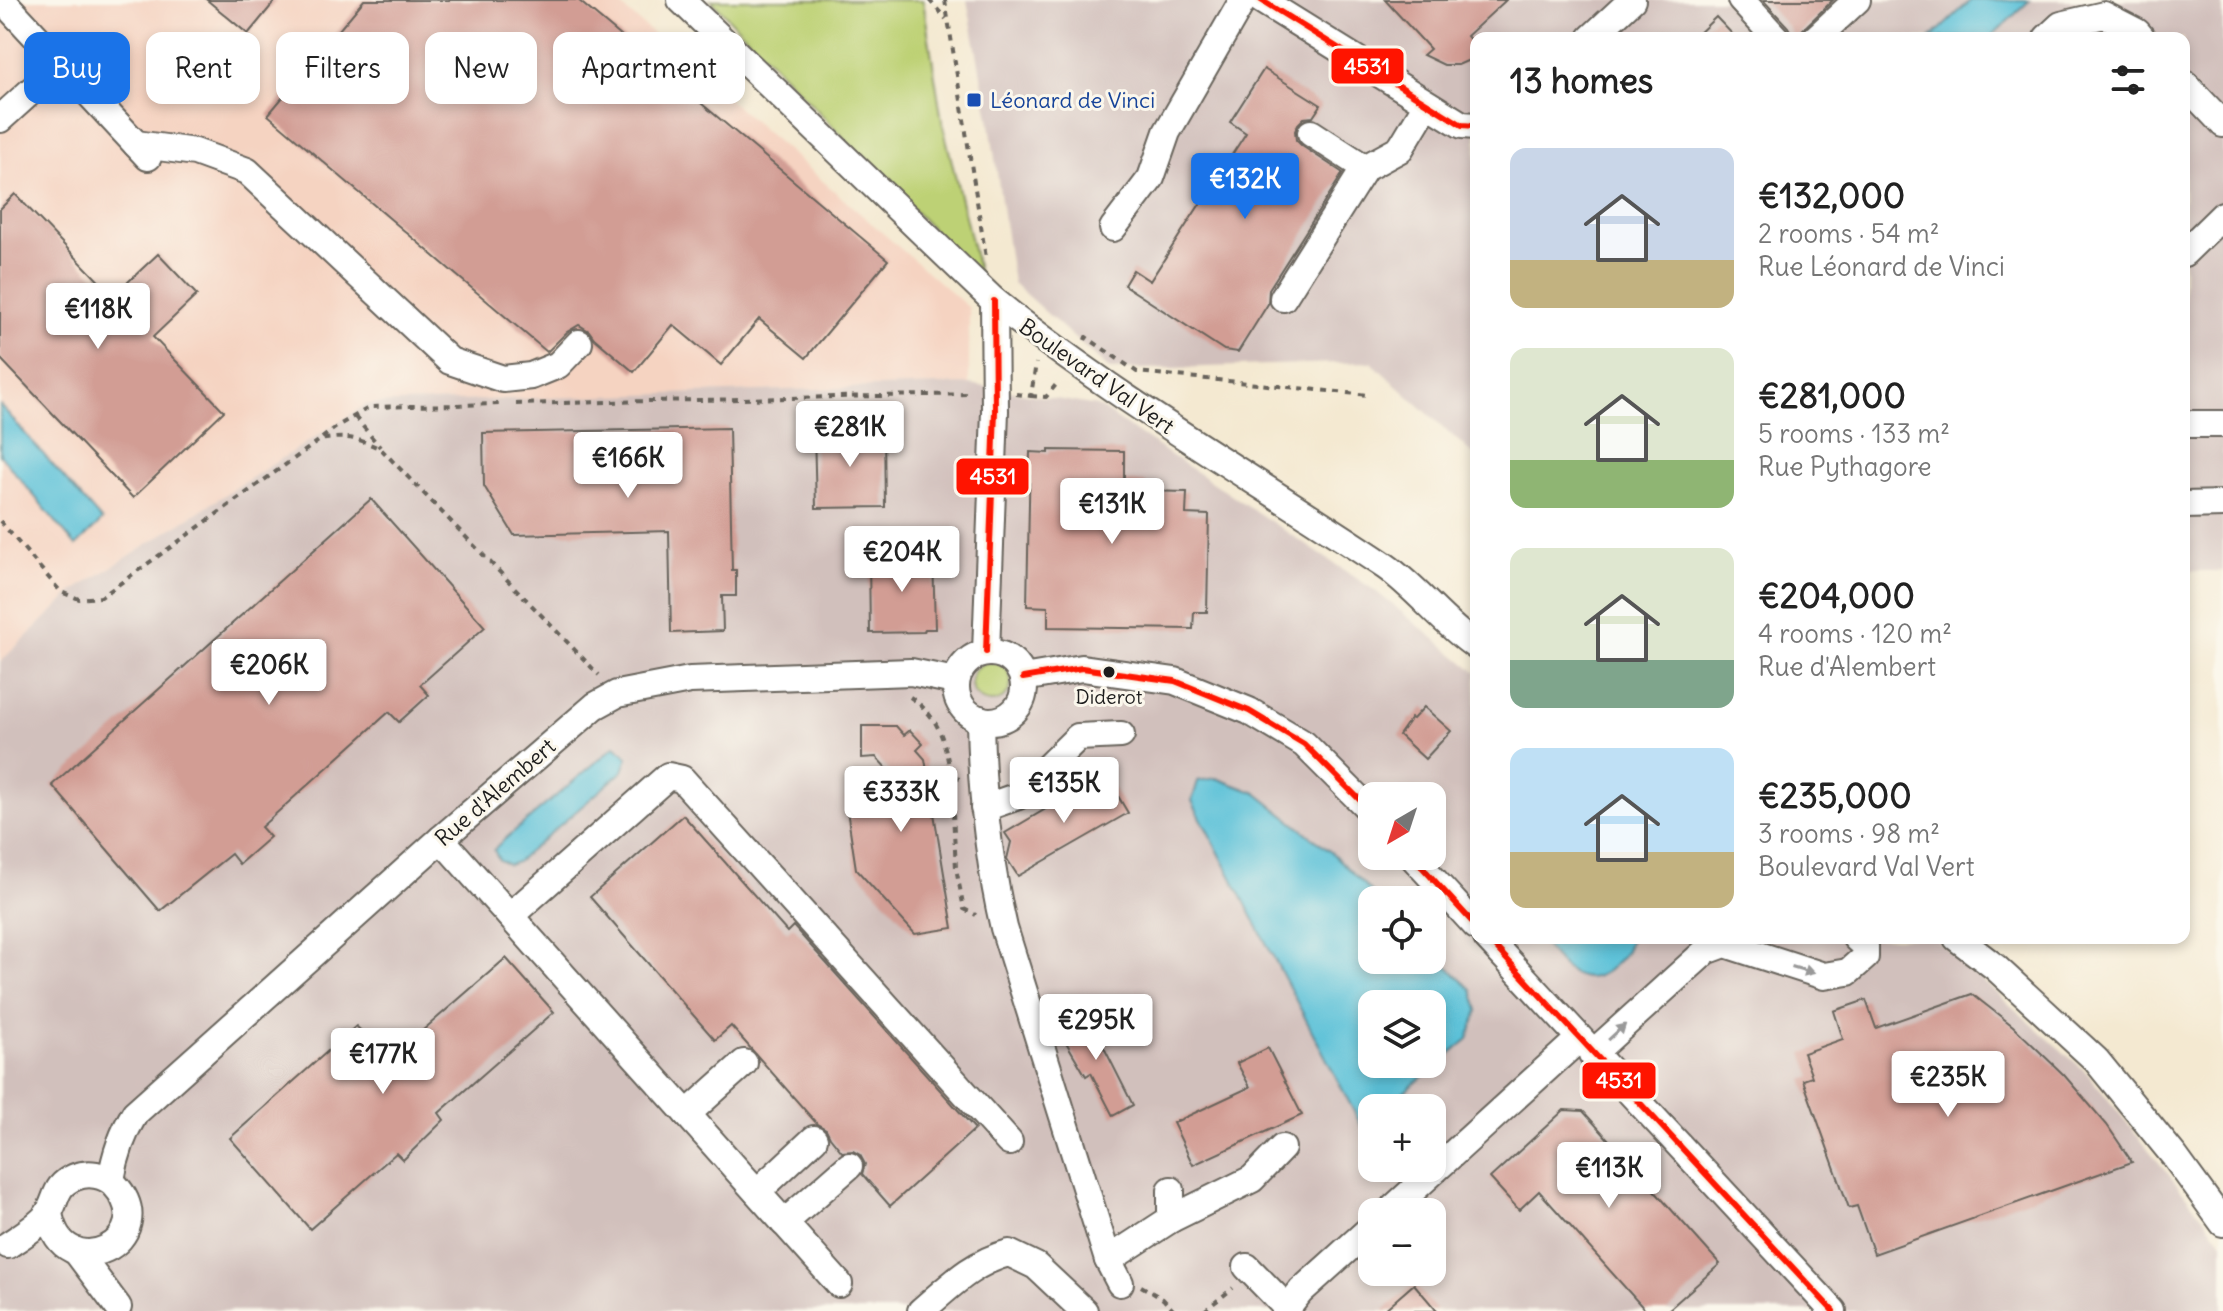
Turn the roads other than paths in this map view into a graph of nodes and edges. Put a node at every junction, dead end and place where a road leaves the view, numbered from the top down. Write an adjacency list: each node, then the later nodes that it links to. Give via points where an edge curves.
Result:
1 (2, 0): 8 (street)
2 (681, 0): 27 (street, Boulevard Val Vert)
3 (1243, 0): 24 (street, via 1167,132 1151,178)
4 (1261, 0): 17 (street)
5 (1632, 0): 9 (street)
6 (1741, 0): 10 (street)
7 (1857, 0): 11 (street)
8 (32, 32)
9 (1597, 32)
10 (1770, 32)
11 (1822, 32)
12 (2053, 32): 13 (street, via 2061,25 2104,15)
13 (2137, 32)
14 (2190, 89): 19 (street)
15 (24, 97): 18 (street)
16 (98, 104): 28 (street, via 143,152 195,152 247,171 450,361 503,379 531,376 558,365)
17 (1427, 104): 20 (street); 22 (street, via 1400,149)
18 (0, 119)
19 (2223, 124)
20 (1470, 126)
21 (1311, 133): 22 (street)
22 (1365, 168): 26 (street)
23 (2223, 215): 25 (street)
24 (1113, 228)
25 (2190, 247)
26 (1283, 298)
27 (994, 301): 33 (street, Boulevard Val Vert, via 1173,430 1387,568); 34 (street)
28 (579, 343)
29 (2190, 424): 30 (street)
30 (2223, 424)
31 (2223, 504): 32 (street)
32 (2190, 505)
33 (1470, 641)
34 (986, 652): 35 (street, via 1006,656); 36 (street, via 966,662)
35 (1023, 678): 37 (street, via 1015,710 996,721); 40 (street, via 1082,668 1175,681 1249,711 1304,744)
36 (955, 681): 37 (street, via 959,703); 41 (street, Rue d'Alembert, via 911,672 690,680 617,694 595,706)
37 (980, 719): 39 (street)
38 (1121, 735): 39 (street, via 1078,737 1018,796)
39 (983, 796): 64 (street, via 1004,928 1114,1271)
40 (1358, 798)
41 (441, 839): 44 (street); 53 (street, Rue d'Alembert, via 135,1113)
42 (1426, 870): 43 (street)
43 (1470, 915)
44 (510, 916): 52 (street); 55 (street, via 668,776 682,779)
45 (1492, 944): 50 (street)
46 (1725, 944): 50 (street, one-way to 46, via 1706,951)
47 (1725, 944): 48 (street, one-way to 48, via 1824,976 1848,972 1865,957)
48 (1863, 944)
49 (1965, 944): 66 (street, via 2096,1060)
50 (1586, 1047): 62 (street); 76 (street)
51 (744, 1063): 52 (street)
52 (687, 1114): 61 (street)
53 (126, 1127): 58 (street, Rue d'Alembert); 59 (street, Rue d'Alembert)
54 (814, 1139): 61 (street)
55 (1009, 1142)
56 (1282, 1148): 64 (street, via 1252,1179)
57 (849, 1166): 65 (street)
58 (74, 1177): 59 (street, via 99,1175); 63 (street, Rue d'Alembert, via 54,1194)
59 (111, 1180): 68 (street, via 129,1212)
60 (1171, 1190): 64 (street)
61 (757, 1192): 65 (street)
62 (1406, 1198)
63 (49, 1213): 69 (street, Rue d'Alembert); 70 (street, via 55,1234)
64 (1171, 1219)
65 (784, 1223): 72 (street)
66 (2223, 1223)
67 (1358, 1240): 73 (street)
68 (114, 1245): 70 (street, Rue d'Alembert, via 89,1254); 70 (street, via 118,1307)
69 (4, 1246): 70 (street, Rue d'Alembert)
70 (70, 1248)
71 (1251, 1272): 73 (street)
72 (839, 1284)
73 (1286, 1310)
74 (921, 1311): 75 (street, via 966,1272 1009,1253 1036,1266)
75 (1084, 1311)
76 (1833, 1311)

